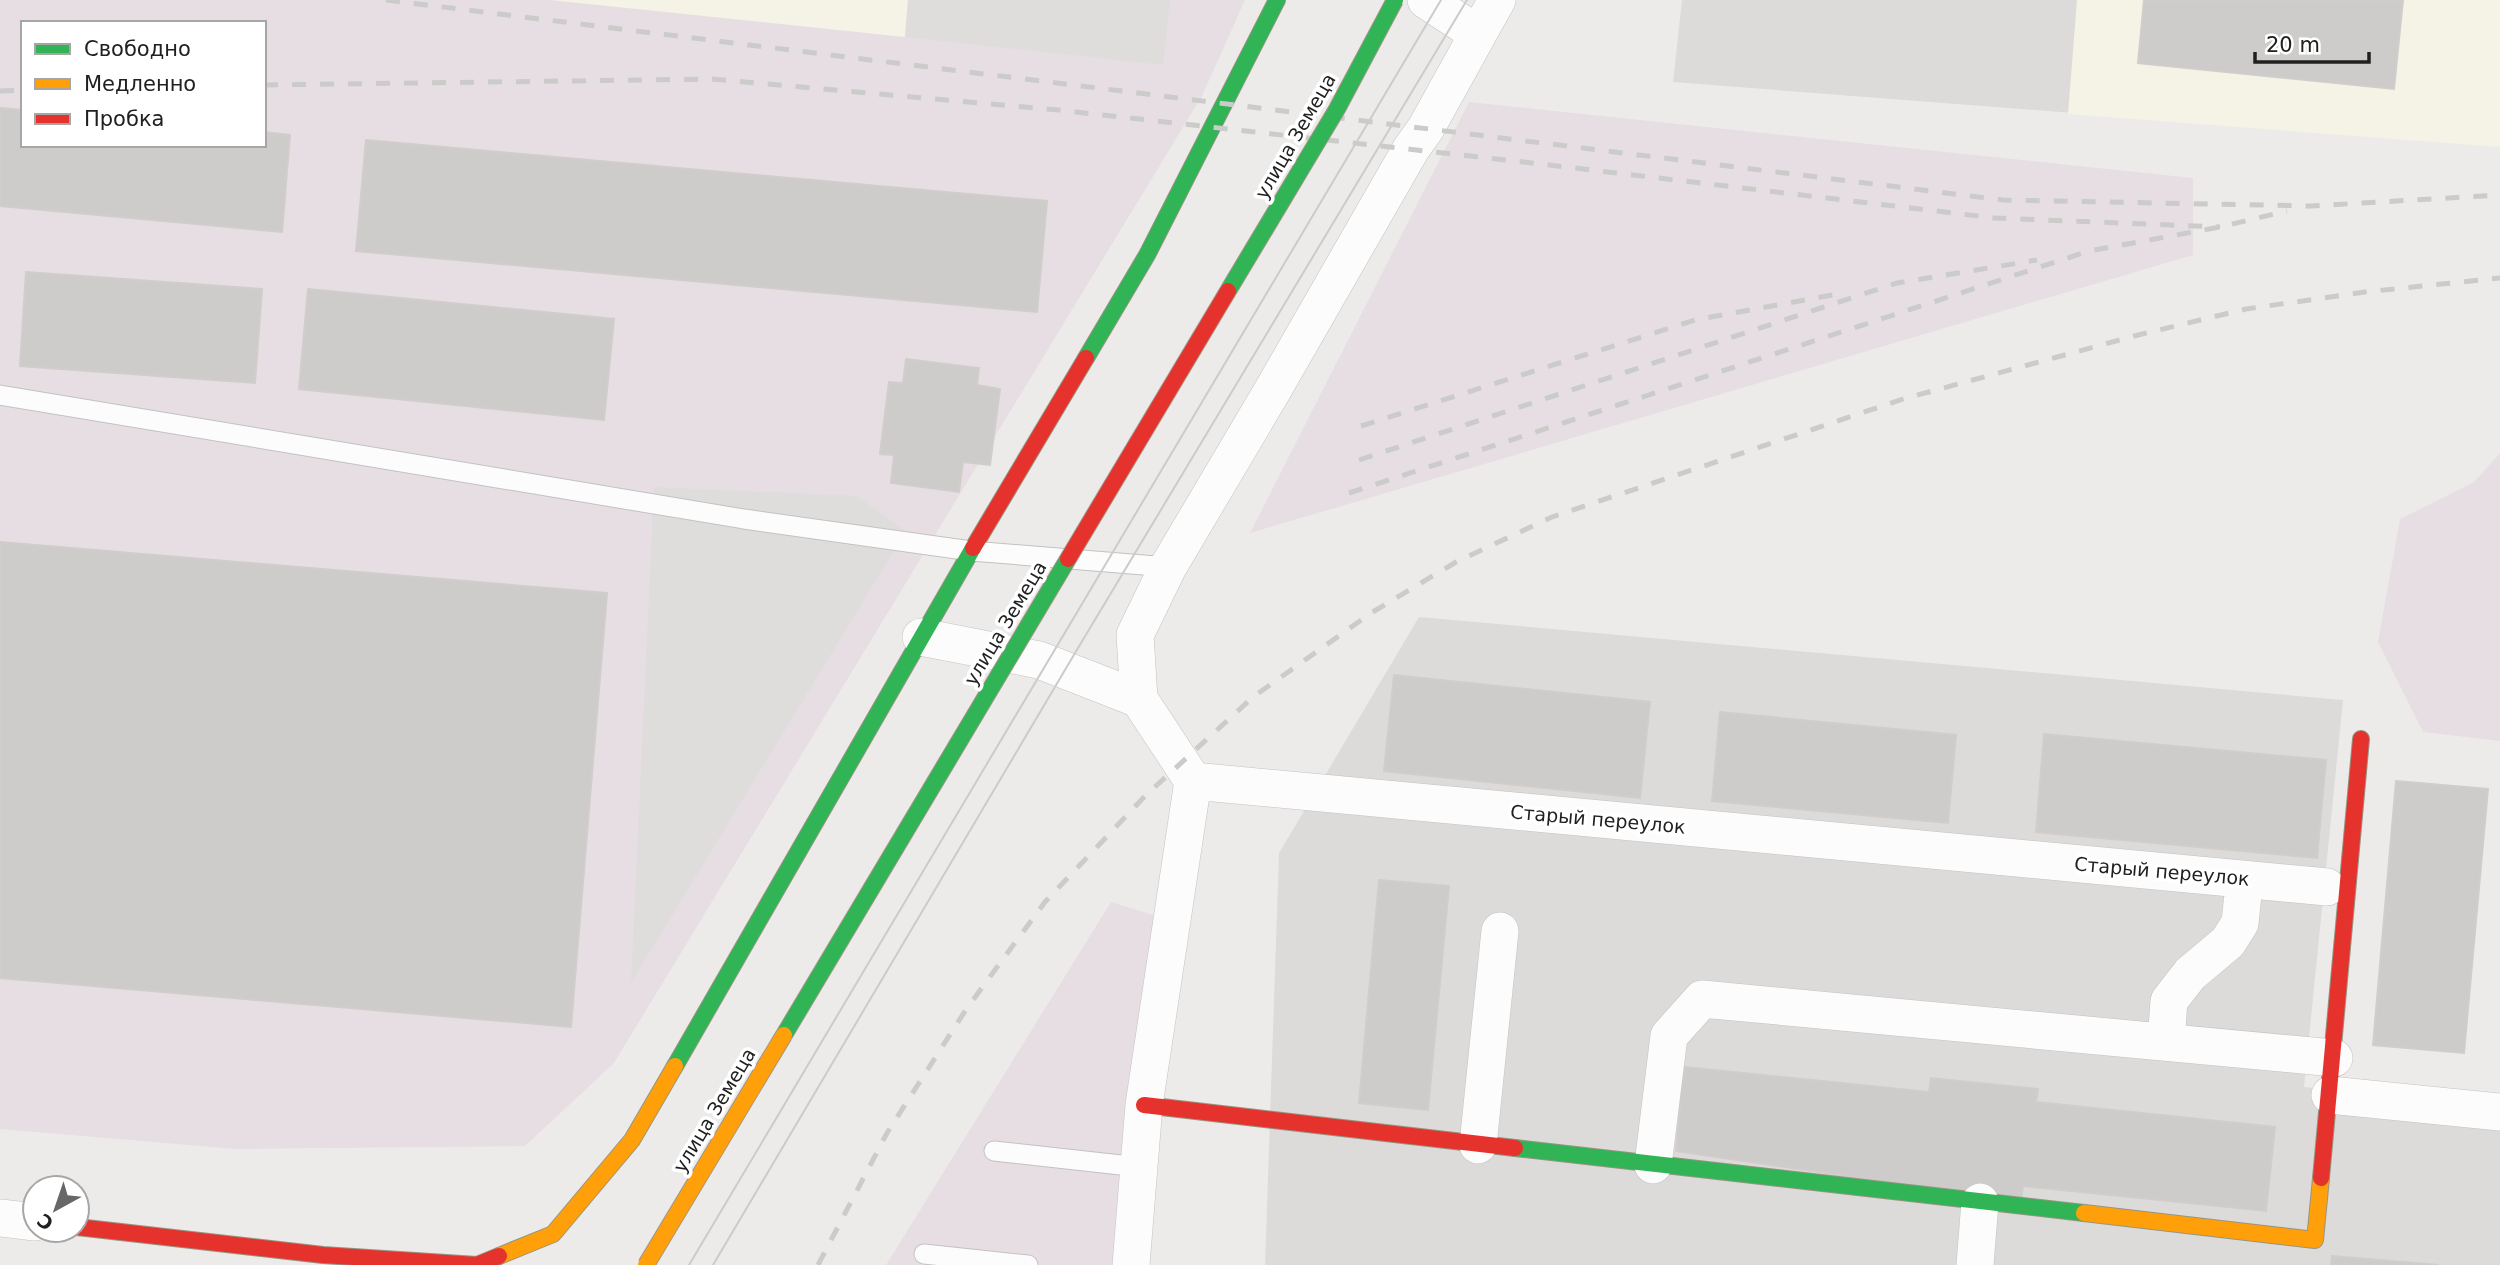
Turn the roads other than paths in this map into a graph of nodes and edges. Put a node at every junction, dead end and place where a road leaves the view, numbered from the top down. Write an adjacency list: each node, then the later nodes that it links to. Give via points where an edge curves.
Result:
1 (1277, 0): 7 (street, via 1147,255)
2 (1395, 0): 30 (street, улица Земеца, bridge, via 1337,109)
3 (1426, 0): 5 (street)
4 (1497, 0): 5 (street)
5 (1478, 34): 8 (street)
6 (0, 395): 7 (lane, via 744,519)
7 (971, 551): 8 (lane); 9 (street)
8 (1168, 567): 10 (street, via 1135,635)
9 (921, 637): 10 (street, via 1040,660); 28 (street, via 632,1140 553,1234 477,1265 323,1255)
10 (1139, 699): 12 (street)
11 (2361, 739): 17 (street)
12 (1193, 781): 13 (street, Старый переулок); 19 (street)
13 (2327, 887)
14 (2244, 894): 16 (street, via 2240,923 2228,942 2190,974 2169,1001)
15 (1500, 931): 21 (street)
16 (2166, 1042): 17 (street); 23 (street, via 1702,999 1669,1036)
17 (2334, 1058): 18 (street)
18 (2330, 1095): 20 (street); 25 (street, via 2315,1240)
19 (1144, 1105): 21 (street); 24 (street)
20 (2500, 1112)
21 (1478, 1145): 23 (street)
22 (994, 1151): 24 (lane)
23 (1653, 1165): 25 (street)
24 (1139, 1167): 32 (street)
25 (1980, 1202): 33 (street)
26 (0, 1219): 27 (street)
27 (21, 1221)
28 (91, 1229)
29 (923, 1254): 31 (lane)
30 (646, 1265)
31 (1028, 1265)
32 (1131, 1265)
33 (1975, 1265)

